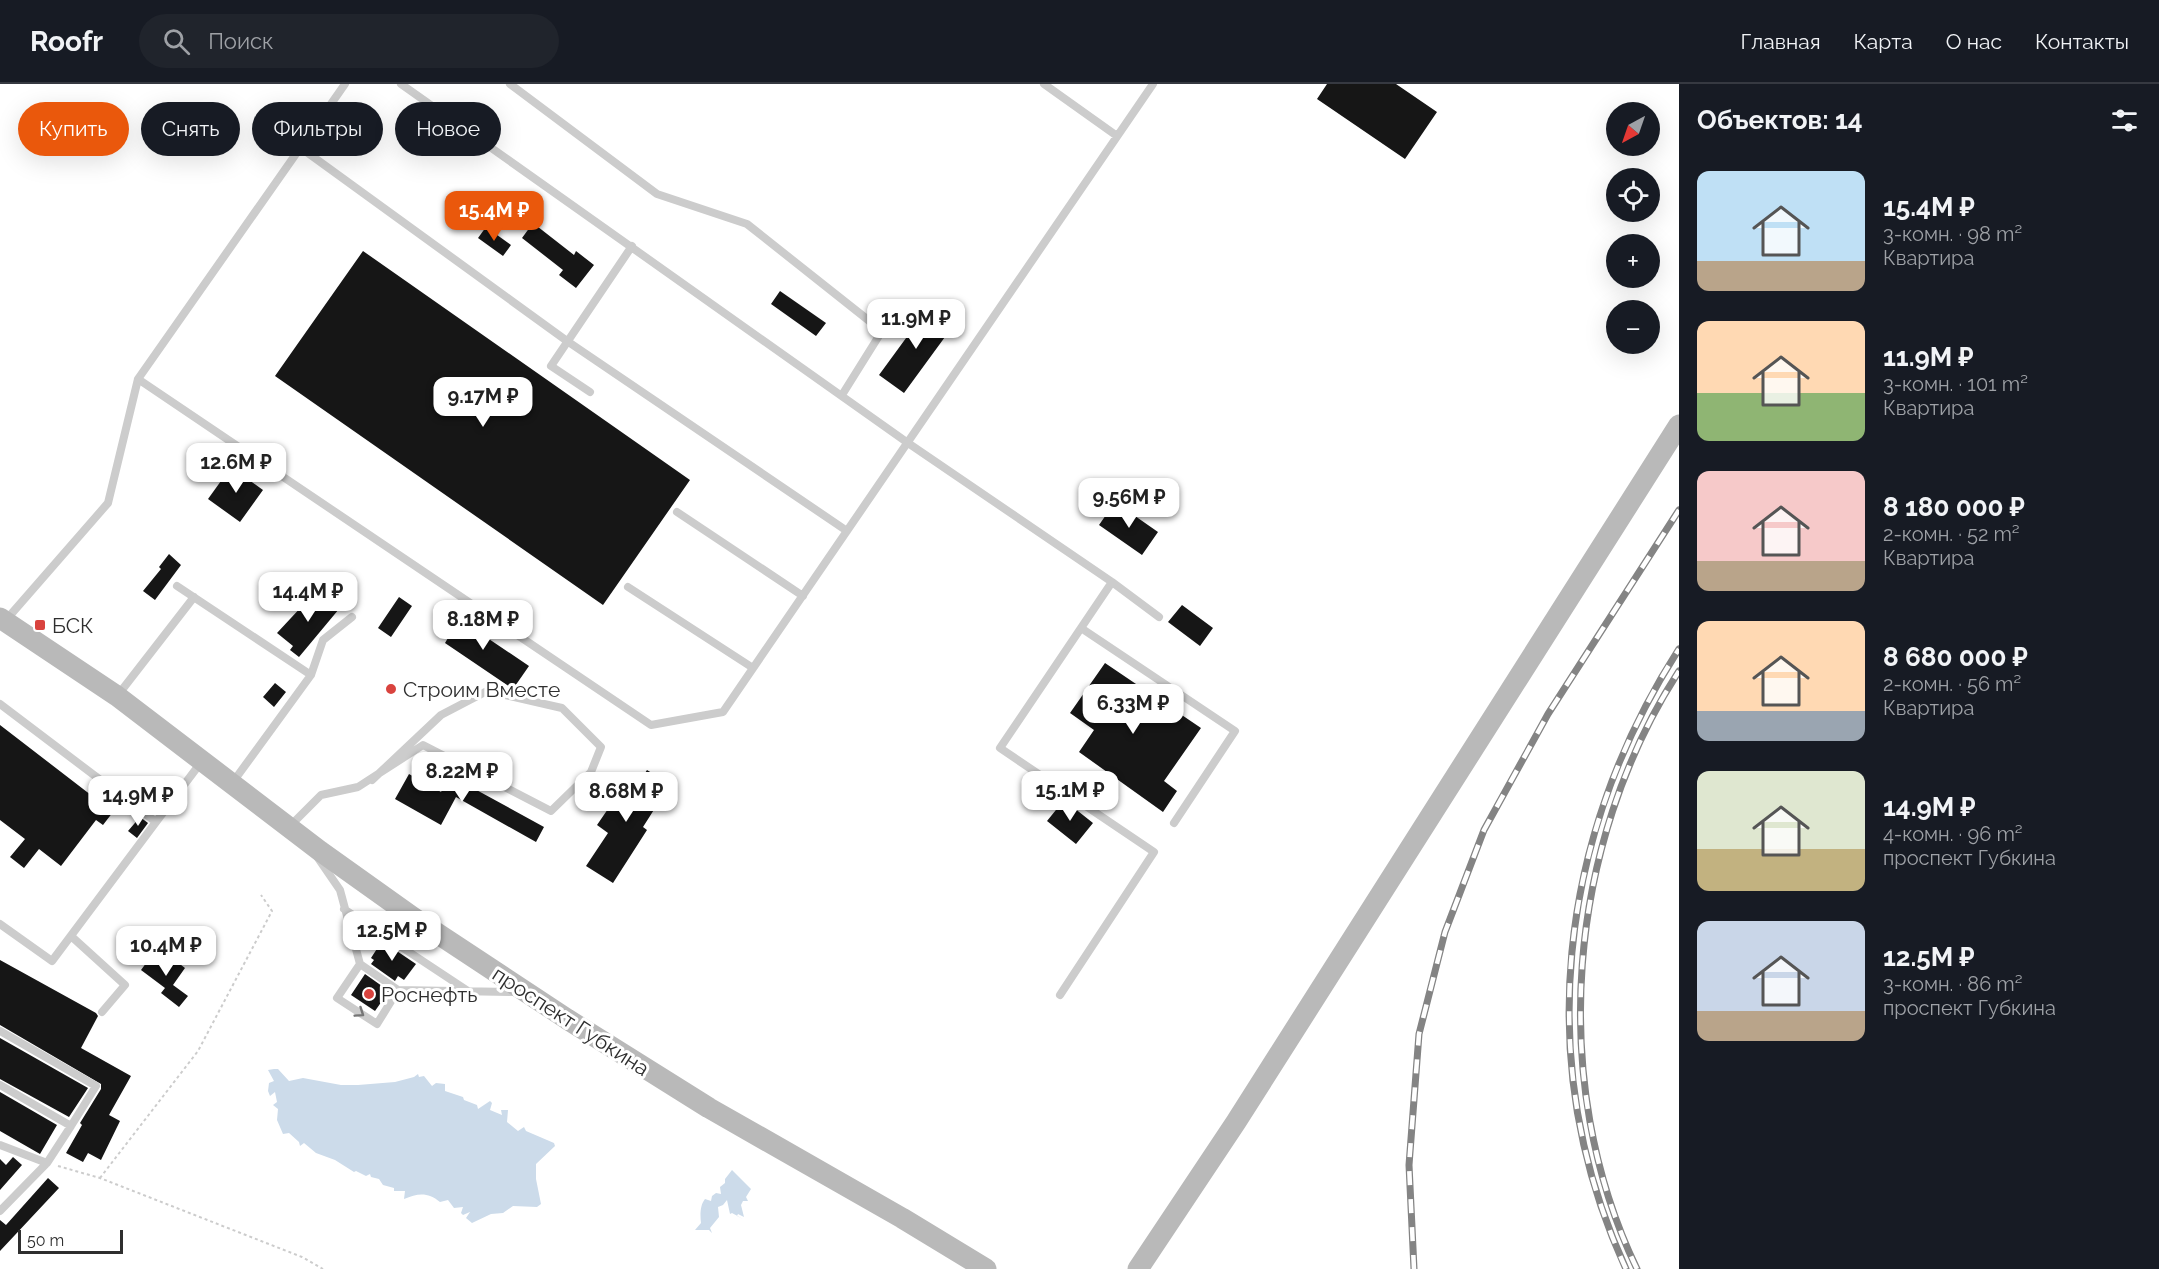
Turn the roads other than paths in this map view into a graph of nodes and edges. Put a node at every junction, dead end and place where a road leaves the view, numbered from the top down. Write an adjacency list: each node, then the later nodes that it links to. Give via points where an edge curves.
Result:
1 (345, 84): 6 (lane)
2 (401, 84): 10 (lane)
3 (510, 84): 14 (lane, via 657,194 747,224 882,331)
4 (1044, 84): 7 (lane)
5 (1153, 84): 7 (lane)
6 (333, 102)
7 (1117, 136): 16 (lane)
8 (295, 156): 12 (lane)
9 (312, 156): 11 (lane)
10 (632, 246): 11 (lane); 14 (lane)
11 (567, 340): 13 (lane, via 551,366); 18 (lane)
12 (138, 379): 26 (lane, via 108,503); 28 (lane, via 651,725 723,712)
13 (590, 392)
14 (842, 395): 16 (lane)
15 (1679, 425): 54 (street, via 1236,1122)
16 (908, 443): 18 (lane); 19 (lane)
17 (677, 512): 22 (lane)
18 (848, 531): 22 (lane)
19 (1112, 582): 25 (lane); 27 (lane)
20 (177, 586): 23 (lane)
21 (628, 587): 28 (lane)
22 (803, 596): 28 (lane)
23 (194, 597): 29 (lane); 30 (lane)
24 (352, 617): 29 (lane, via 323,640)
25 (1159, 617)
26 (3, 620): 30 (street, проспект Губкина)
27 (1081, 628): 36 (lane, via 1235,731); 45 (lane, via 1000,748 1154,852)
28 (753, 668)
29 (311, 675): 34 (lane)
30 (117, 696): 32 (street, проспект Губкина)
31 (0, 704): 35 (lane)
32 (203, 760): 34 (street, проспект Губкина); 35 (lane)
33 (372, 780): 33 (lane, via 423,745 550,811 591,772 601,747 562,708 487,691 441,715); 37 (lane, via 321,795)
34 (232, 783): 37 (street, проспект Губкина)
35 (156, 822): 40 (lane)
36 (1174, 823)
37 (297, 834): 38 (lane, via 340,890); 44 (street, проспект Губкина)
38 (344, 909): 41 (lane); 43 (lane)
39 (0, 924): 40 (lane, via 52,961)
40 (71, 936): 46 (lane, via 125,986)
41 (360, 964): 42 (lane); 42 (lane, one-way to 42, via 338,998 377,1024)
42 (398, 990): 43 (lane)
43 (469, 991): 44 (lane)
44 (527, 992): 53 (street, проспект Губкина, via 700,1103)
45 (1059, 995)
46 (102, 1012)
47 (0, 1031): 49 (lane, via 96,1086)
48 (0, 1085): 49 (lane)
49 (71, 1126): 51 (lane)
50 (0, 1145): 51 (lane)
51 (47, 1163): 52 (lane)
52 (0, 1211)
53 (986, 1269)
54 (1138, 1269)

